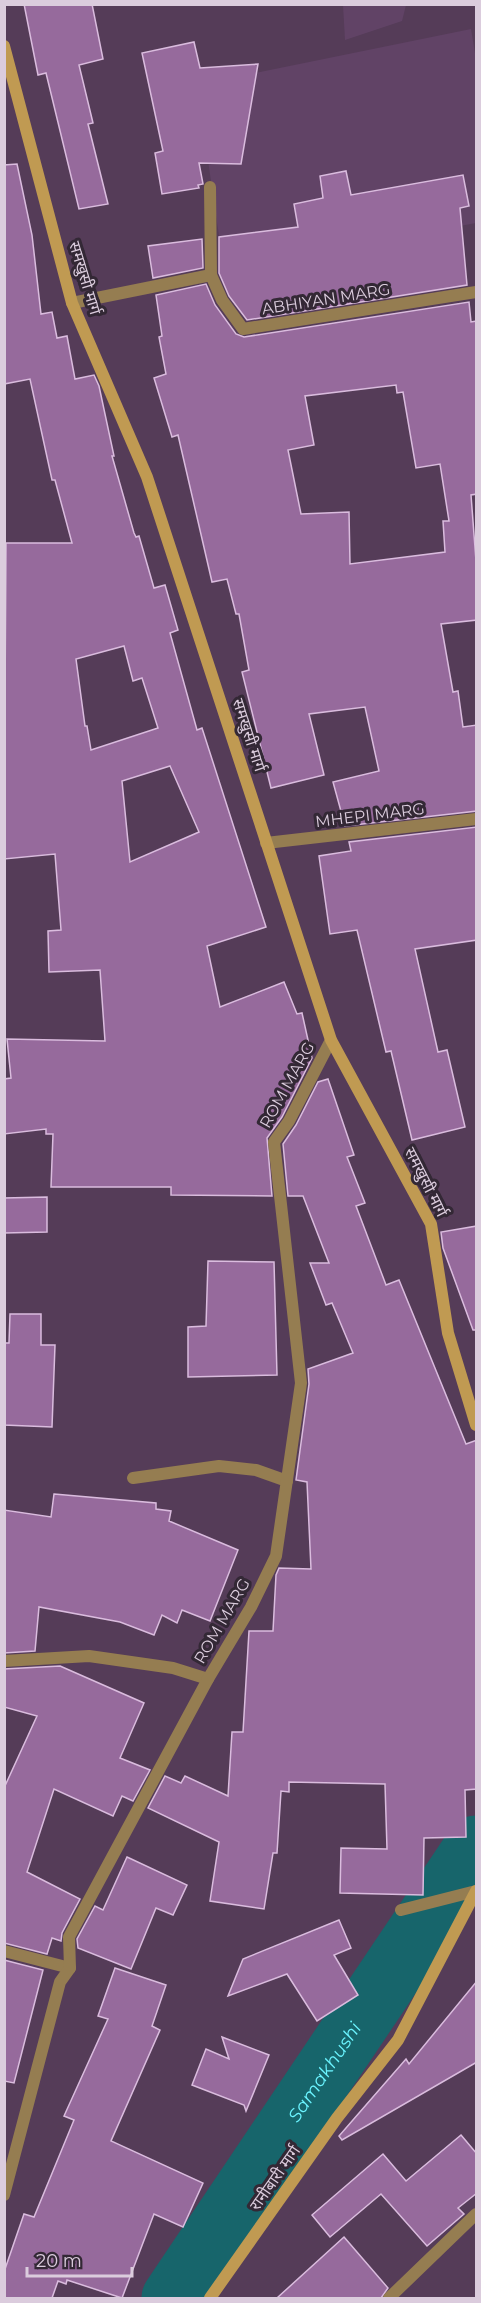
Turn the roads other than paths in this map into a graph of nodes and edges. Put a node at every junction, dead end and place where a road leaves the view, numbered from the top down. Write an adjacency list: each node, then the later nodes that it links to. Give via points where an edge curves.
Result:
1 (4, 46): 5 (main road, समखुसी मार्ग)
2 (210, 187): 3 (street, ABHIYAN MARG)
3 (211, 275): 4 (street, ABHIYAN MARG, via 222,300 243,329); 5 (street)
4 (477, 292)
5 (72, 303): 7 (main road, समखुसी मार्ग, via 147,477)
6 (477, 819): 7 (street, MHEPI MARG)
7 (266, 843): 8 (main road, समखुसी मार्ग)
8 (331, 1040): 9 (main road, समखुसी मार्ग, via 431,1224 448,1333); 11 (street, ROM MARG, via 274,1142 301,1383)
9 (477, 1425)
10 (133, 1478): 11 (street, via 219,1466 256,1470)
11 (287, 1481): 13 (street, ROM MARG, via 276,1556)
12 (4, 1661): 13 (street, via 89,1656 173,1668)
13 (208, 1679): 17 (street, ROM MARG, via 69,1937)
14 (477, 1891): 15 (street); 20 (main road, रानीबारी मार्ग, via 398,2040 337,2118)
15 (401, 1910)
16 (4, 1951): 17 (street)
17 (70, 1968): 18 (street, ROM MARG, via 60,1982)
18 (4, 2195)
19 (477, 2214): 21 (street)
20 (210, 2298)
21 (389, 2298)

